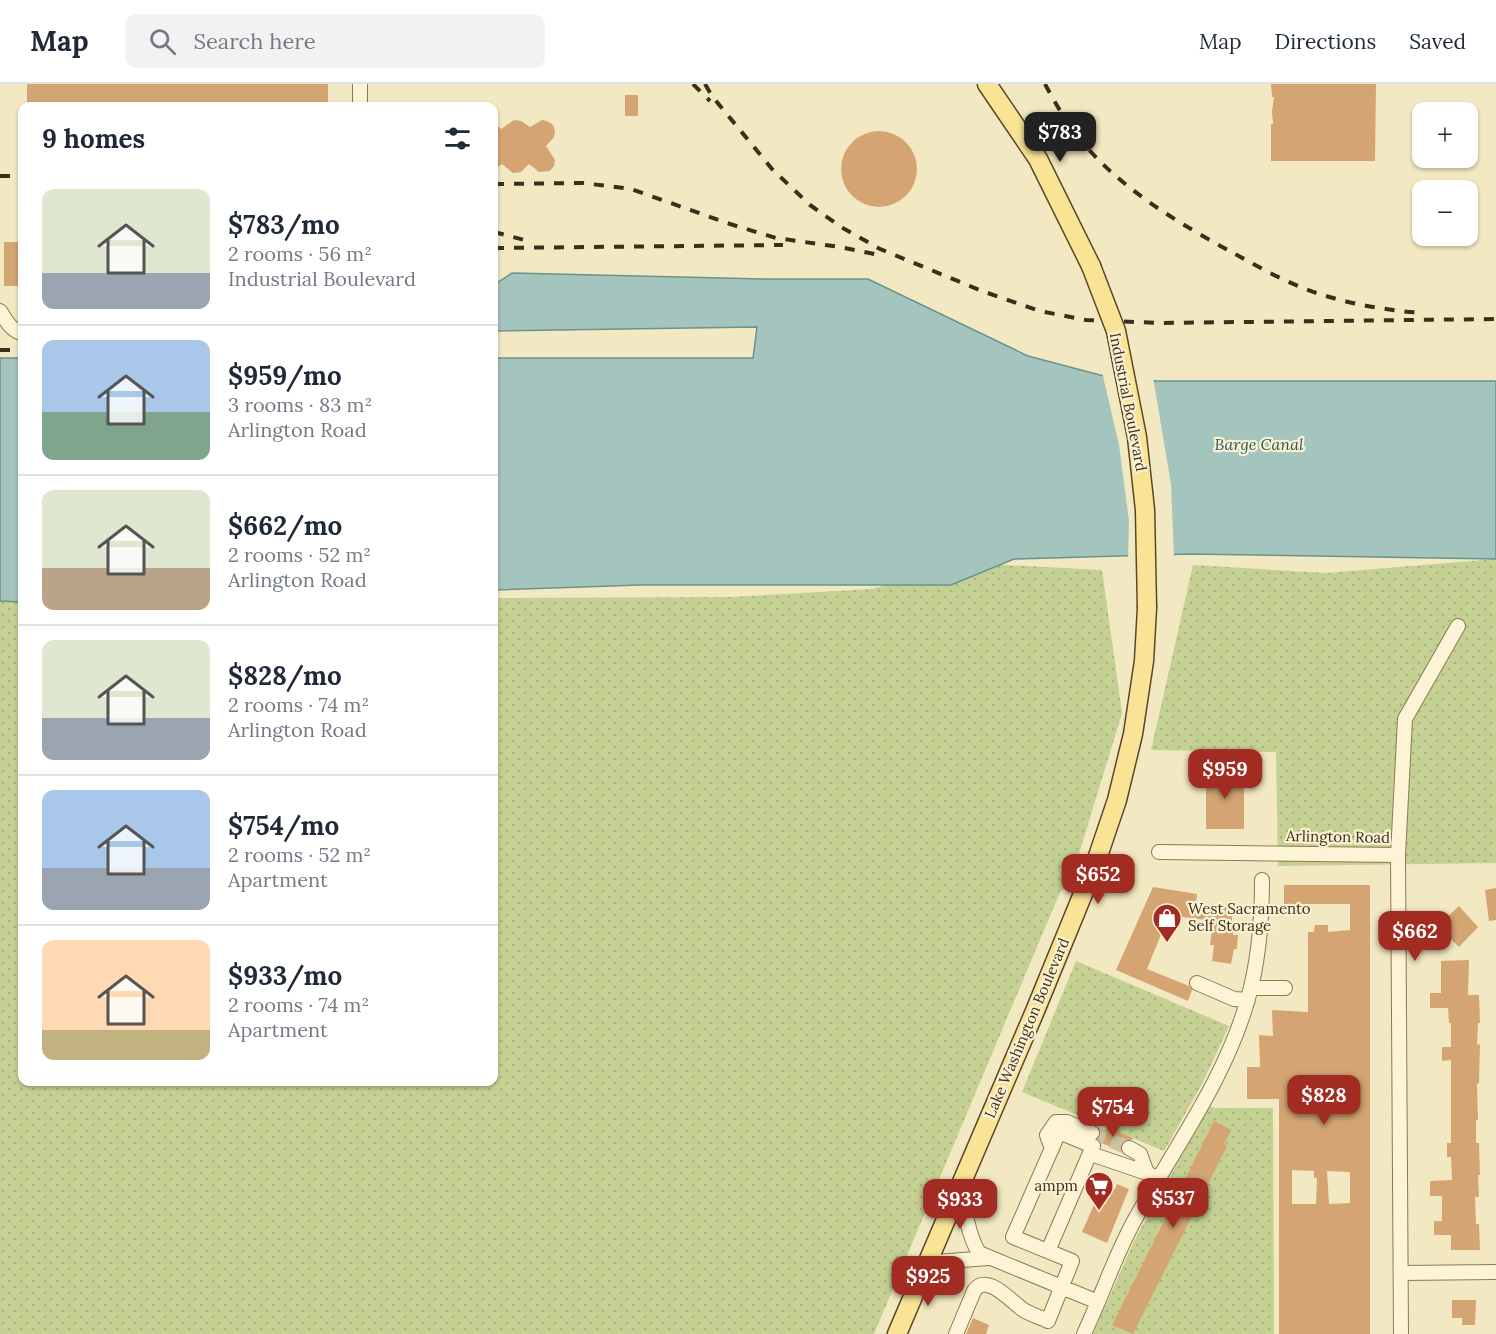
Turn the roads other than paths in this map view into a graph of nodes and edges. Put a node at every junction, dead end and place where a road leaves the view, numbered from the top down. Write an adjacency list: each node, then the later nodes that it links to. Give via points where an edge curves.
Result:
1 (360, 84): 3 (street)
2 (987, 84): 6 (main road, Industrial Boulevard, bridge, via 1038,159 1091,266 1116,332 1137,437 1145,510)
3 (360, 102)
4 (0, 311): 5 (street)
5 (18, 332)
6 (1147, 608): 19 (main road, Lake Washington Boulevard, via 1136,713 1117,800 1096,862)
7 (1458, 626): 9 (street, via 1406,719)
8 (1159, 852): 9 (street, Arlington Road)
9 (1398, 855): 24 (street, Arlington Road)
10 (1262, 880): 13 (street, via 1260,938)
11 (1197, 983): 13 (street, via 1234,999)
12 (1285, 988): 13 (street)
13 (1249, 994): 18 (street, via 1225,1061)
14 (1092, 1132): 16 (street, via 1056,1122 1047,1135)
15 (1129, 1148): 18 (street, via 1140,1155)
16 (1052, 1149): 17 (street, via 1059,1132 1093,1146); 20 (street, via 1014,1237)
17 (1090, 1154): 18 (street); 20 (street)
18 (1153, 1176): 26 (street)
19 (962, 1180): 21 (street, via 972,1241 979,1253); 22 (main road, Lake Washington Boulevard)
20 (1048, 1251): 25 (street, via 1072,1261)
21 (988, 1258): 22 (street); 25 (street)
22 (925, 1266): 27 (main road, Lake Washington Boulevard)
23 (1496, 1272): 24 (street)
24 (1401, 1273): 30 (street, Arlington Road)
25 (1061, 1288): 26 (street); 28 (street, via 1048,1321 1024,1311 995,1288 977,1286)
26 (1098, 1302): 29 (street)
27 (897, 1334)
28 (956, 1334)
29 (1084, 1334)
30 (1401, 1334)

